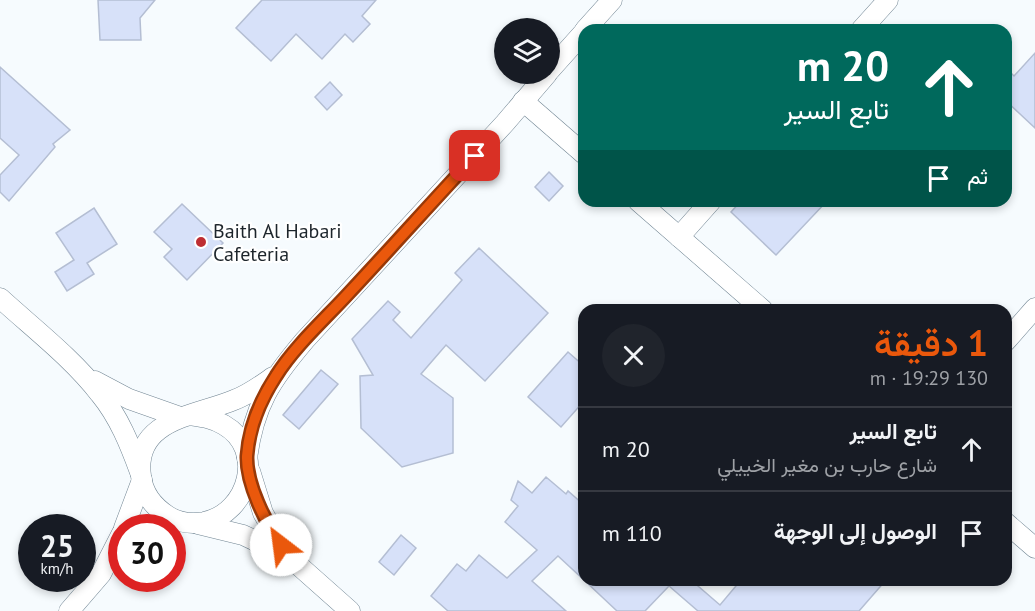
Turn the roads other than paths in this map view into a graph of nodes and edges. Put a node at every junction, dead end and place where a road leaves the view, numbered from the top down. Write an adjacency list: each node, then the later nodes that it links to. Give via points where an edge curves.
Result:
1 (612, 0): 3 (street)
2 (888, 0): 4 (street)
3 (590, 24)
4 (866, 24)
5 (578, 38): 6 (street)
6 (560, 58)
7 (538, 84): 8 (street)
8 (523, 101): 9 (street); 18 (street)
9 (578, 149)
10 (645, 207): 12 (street)
11 (706, 207): 12 (street)
12 (679, 237): 14 (street)
13 (0, 298): 17 (street)
14 (756, 304)
15 (1035, 308): 16 (street)
16 (1012, 334)
17 (82, 373): 19 (street, via 129,399); 21 (street, via 117,419)
18 (277, 373): 19 (street, via 236,399); 20 (street, via 257,414)
19 (185, 416): 20 (street, via 209,417 226,426 240,440); 21 (street, via 167,423 147,443)
20 (248, 462): 24 (street, via 247,483 228,512); 27 (street, via 263,513)
21 (141, 476): 22 (street); 23 (street, via 148,496)
22 (129, 514)
23 (165, 514)
24 (186, 526): 27 (street, via 220,528)
25 (1012, 528): 26 (street)
26 (1035, 548)
27 (288, 556): 32 (street)
28 (108, 560): 30 (street)
29 (108, 569): 30 (street)
30 (101, 574): 31 (street)
31 (69, 611)
32 (350, 611)

